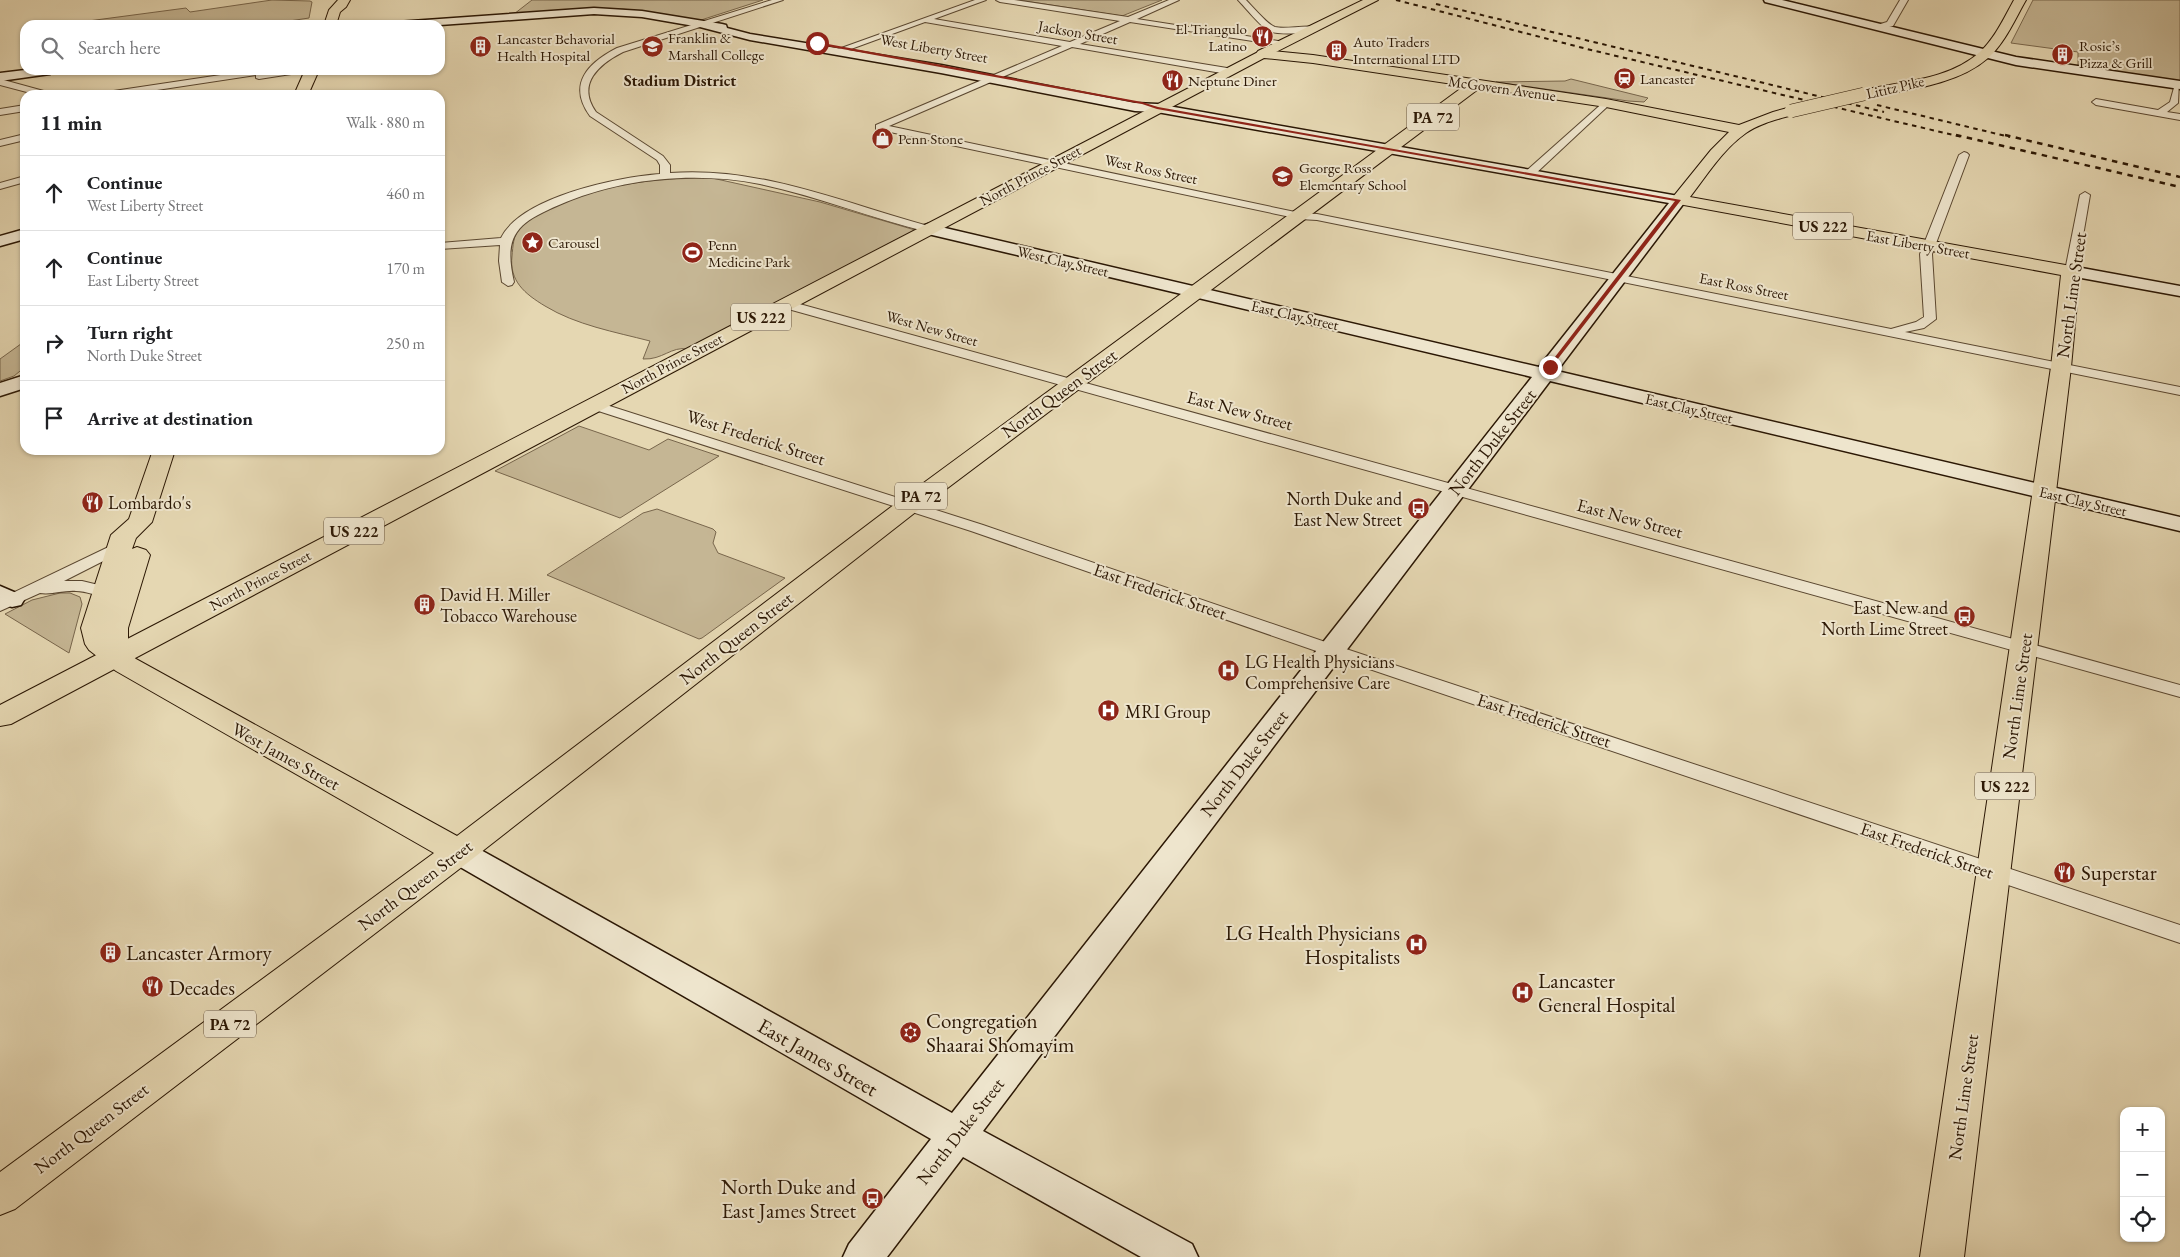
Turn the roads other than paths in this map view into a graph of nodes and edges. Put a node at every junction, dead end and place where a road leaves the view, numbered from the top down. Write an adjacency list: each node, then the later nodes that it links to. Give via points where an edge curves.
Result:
1 (344, 0): 12 (main road, via 342,5)
2 (779, 0): 17 (street)
3 (790, 0): 17 (street)
4 (982, 0): 14 (street)
5 (1000, 0): 15 (street)
6 (1175, 0): 15 (street)
7 (1242, 0): 19 (street, via 1271,29)
8 (1372, 0): 19 (main road, North Prince Street)
9 (1769, 0): 18 (main road)
10 (1904, 0): 18 (street, via 1890,24)
11 (2020, 0): 24 (main road, Lititz Pike)
12 (335, 5): 13 (main road)
13 (331, 20)
14 (924, 20): 21 (street, Jackson Street); 22 (street)
15 (1127, 20): 20 (street); 21 (street)
16 (445, 22): 17 (main road, West Liberty Street, via 594,11 642,14)
17 (702, 25): 22 (main road, West Liberty Street, via 726,32); 54 (street, via 600,64 582,86 589,110 599,120 660,158 665,165)
18 (1880, 27): 24 (main road)
19 (1315, 29): 20 (main road, North Prince Street)
20 (1285, 44): 23 (main road, North Prince Street); 25 (main road, via 1284,48 1292,54)
21 (1069, 45): 26 (street, Jackson Street); 32 (street)
22 (841, 49): 32 (main road, West Liberty Street)
23 (1262, 54): 25 (main road, McGovern Avenue); 26 (main road, North Prince Street / US 222)
24 (1984, 54): 35 (main road); 47 (main road, Lititz Pike, bridge, via 1970,66 1939,77 1791,111)
25 (1313, 59): 34 (main road, McGovern Avenue)
26 (1227, 71): 42 (main road, North Prince Street / US 222)
27 (20, 74): 31 (main road)
28 (237, 75): 37 (street)
29 (260, 75): 38 (street)
30 (310, 75): 39 (main road)
31 (0, 77)
32 (993, 77): 42 (main road, West Liberty Street); 52 (street, West Ross Street, via 878,126)
33 (0, 82): 36 (street)
34 (1476, 84): 41 (main road, McGovern Avenue); 50 (main road, North Queen Street / PA 72)
35 (2180, 84): 45 (street, via 2174,103)
36 (30, 90)
37 (140, 90)
38 (205, 90)
39 (304, 90)
40 (2096, 102): 45 (street)
41 (1606, 103): 47 (main road, McGovern Avenue); 53 (street)
42 (1157, 108): 50 (main road, West Liberty Street); 52 (main road, North Prince Street / US 222)
43 (20, 109): 44 (street)
44 (0, 112)
45 (2160, 113): 46 (street)
46 (2180, 117)
47 (1741, 130): 58 (main road, North Duke Street)
48 (20, 138): 49 (street)
49 (0, 143)
50 (1390, 149): 53 (main road, East Liberty Street); 59 (main road, North Queen Street / PA 72)
51 (1964, 155): 64 (street)
52 (1053, 163): 59 (street, West Ross Street); 60 (main road, North Prince Street / US 222)
53 (1529, 174): 58 (main road, East Liberty Street)
54 (666, 177): 60 (street, via 711,175 749,179 827,198); 63 (street, via 596,189 556,202 516,226)
55 (20, 180): 56 (street)
56 (0, 186)
57 (2085, 195): 66 (street, North Lime Street)
58 (1679, 200): 64 (main road, East Liberty Street / US 222); 67 (main road, North Duke Street)
59 (1300, 216): 67 (street, East Ross Street, via 1326,218); 70 (main road, North Queen Street / PA 72)
60 (928, 229): 70 (main road, West Clay Street); 71 (main road, North Prince Street / US 222)
61 (20, 235): 62 (main road)
62 (0, 241)
63 (506, 241): 65 (street); 68 (street, via 504,257)
64 (1928, 245): 66 (main road, East Liberty Street / US 222); 72 (street, via 1930,319 1904,329)
65 (445, 246)
66 (2071, 271): 69 (main road, East Liberty Street); 73 (main road, North Lime Street / US 222)
67 (1619, 278): 72 (street, East Ross Street); 74 (main road, North Duke Street)
68 (508, 282)
69 (2180, 290)
70 (1198, 292): 74 (main road, East Clay Street); 76 (main road, North Queen Street / PA 72)
71 (785, 304): 76 (street, West New Street); 79 (main road, North Prince Street / US 222)
72 (1886, 331): 73 (street, East Ross Street)
73 (2061, 367): 78 (street, East Ross Street); 82 (main road, North Lime Street / US 222)
74 (1545, 374): 81 (main road, North Duke Street); 82 (main road, East Clay Street)
75 (20, 383): 77 (main road)
76 (1070, 384): 81 (street, East New Street); 83 (main road, North Queen Street / PA 72)
77 (0, 390)
78 (2180, 391)
79 (594, 404): 83 (street, West Frederick Street); 91 (main road, North Prince Street / US 222)
80 (162, 455): 84 (main road)
81 (1455, 490): 89 (street, East New Street); 90 (main road, North Duke Street)
82 (2044, 492): 85 (main road, East Clay Street); 89 (main road, North Lime Street / US 222)
83 (908, 506): 90 (street, East Frederick Street); 94 (main road, North Queen Street / PA 72)
84 (140, 522): 86 (main road, West James Street, via 124,535); 91 (main road, via 145,531 114,628)
85 (2180, 524)
86 (121, 546): 87 (main road, West James Street); 88 (street)
87 (105, 592): 88 (street, via 82,585 61,586); 91 (main road, West James Street, via 95,628 98,644)
88 (4, 600)
89 (2023, 648): 92 (street, East New Street); 95 (main road, North Lime Street / US 222)
90 (1331, 650): 95 (street, East Frederick Street); 97 (main road, North Duke Street)
91 (114, 658): 93 (main road, North Prince Street / US 222); 94 (main road, West James Street)
92 (2180, 691)
93 (0, 717)
94 (459, 852): 97 (main road, East James Street); 98 (main road, North Queen Street / PA 72)
95 (1993, 872): 96 (street, East Frederick Street); 101 (main road, North Lime Street / US 222)
96 (2180, 934)
97 (957, 1135): 99 (main road, North Duke Street); 100 (main road, East James Street)
98 (0, 1196)
99 (862, 1257)
100 (1178, 1257)
101 (1942, 1257)

